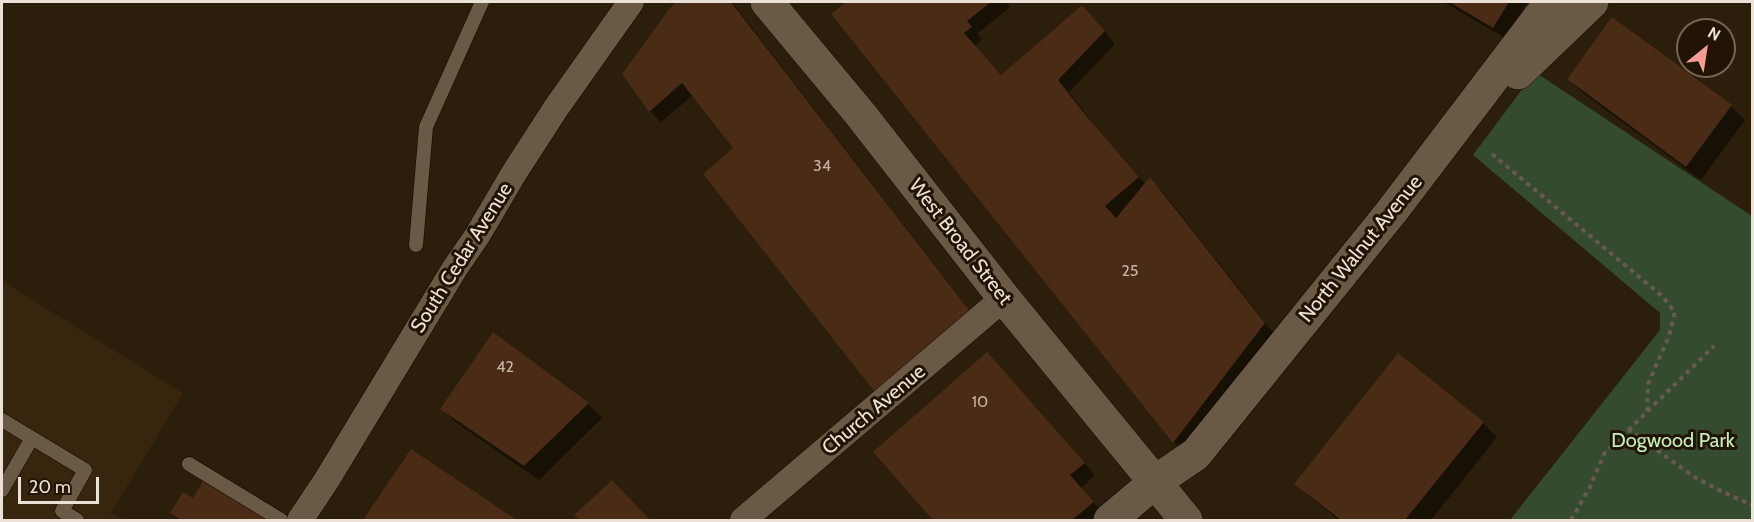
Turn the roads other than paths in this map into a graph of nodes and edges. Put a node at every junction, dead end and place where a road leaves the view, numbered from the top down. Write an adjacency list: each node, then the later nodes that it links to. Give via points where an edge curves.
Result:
1 (482, 2): 7 (lane, via 426,127)
2 (631, 2): 16 (street, South Cedar Avenue, via 514,173)
3 (767, 2): 8 (street, West Broad Street)
4 (1551, 2): 6 (street, North Walnut Avenue)
5 (1592, 2): 6 (street)
6 (1443, 145): 12 (street, North Walnut Avenue, via 1196,454)
7 (416, 245)
8 (1004, 298): 12 (street, West Broad Street); 17 (street, Church Avenue)
9 (2, 420): 10 (lane)
10 (32, 438): 13 (lane); 14 (lane, via 86,470 62,512)
11 (189, 464): 15 (lane)
12 (1155, 482): 18 (street, North Walnut Avenue); 19 (street, West Broad Street)
13 (2, 490)
14 (77, 520)
15 (281, 520)
16 (300, 520)
17 (743, 520)
18 (1110, 520)
19 (1186, 520)

